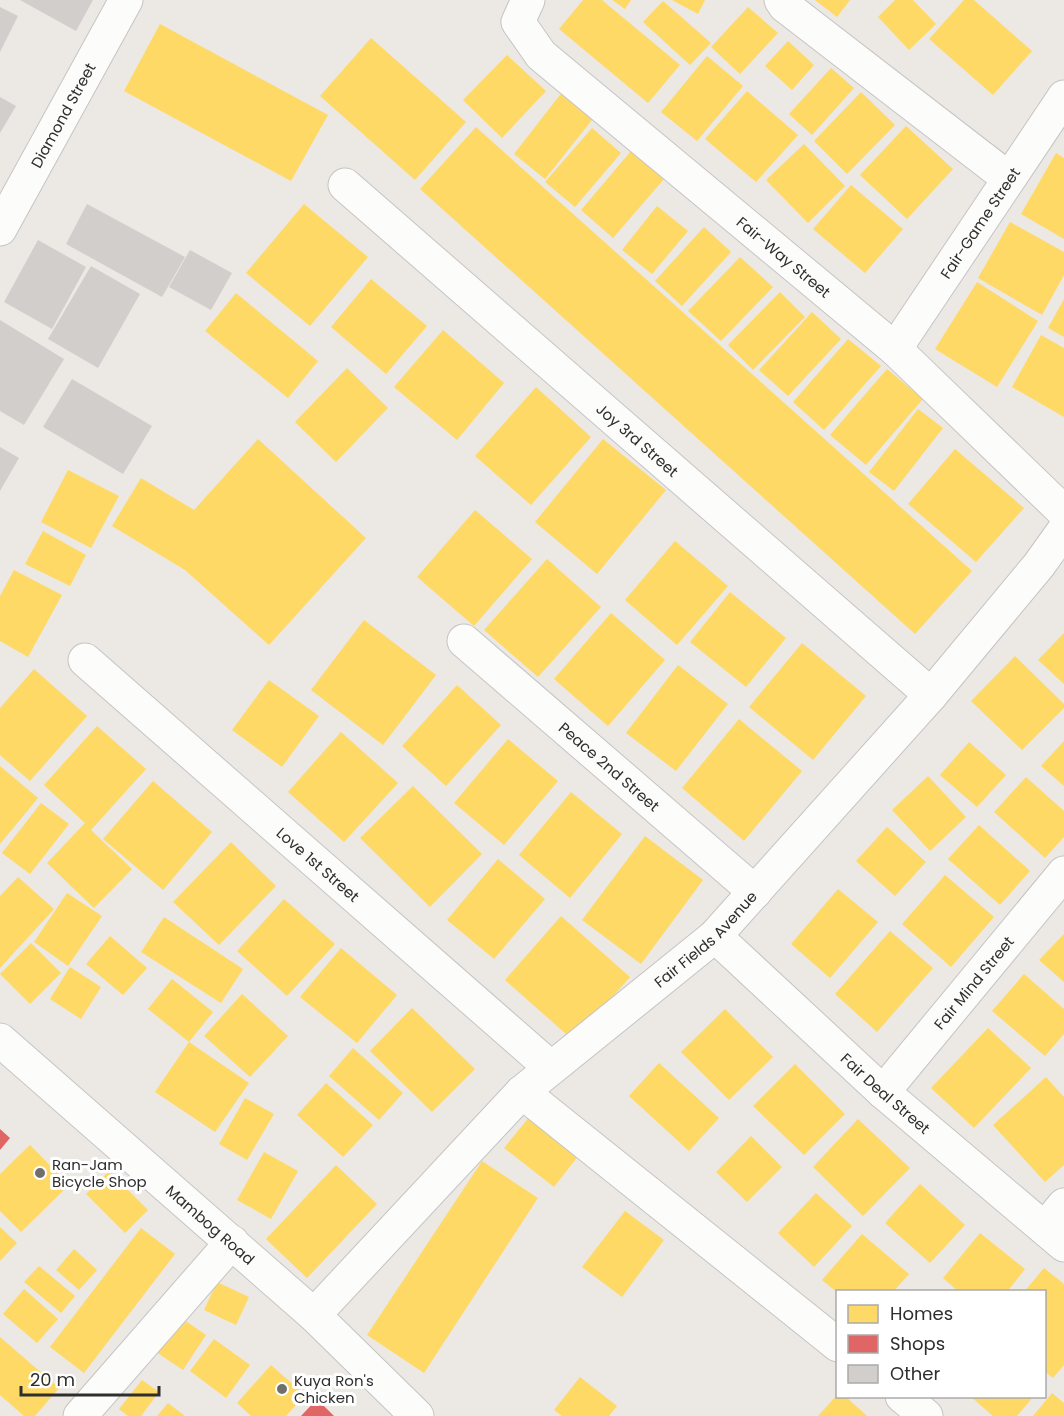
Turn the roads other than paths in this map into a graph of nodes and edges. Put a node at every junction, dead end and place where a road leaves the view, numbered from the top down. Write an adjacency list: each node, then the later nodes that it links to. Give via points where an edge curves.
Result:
1 (126, 0): 7 (street, Diamond Street)
2 (528, 0): 8 (street, Fair-Way Street, via 518,22 541,55)
3 (781, 0): 5 (street)
4 (1064, 97): 5 (street, Fair-Game Street)
5 (1008, 178): 8 (street, Fair-Game Street)
6 (345, 185): 13 (street, Joy 3rd Street)
7 (0, 229)
8 (895, 349): 9 (street, Fair-Way Street)
9 (1064, 512)
10 (1064, 530): 13 (street, Fair Fields Avenue)
11 (464, 641): 15 (street, Peace 2nd Street)
12 (86, 660): 18 (street, Love 1st Street)
13 (931, 695): 15 (street, Fair Fields Avenue)
14 (1064, 873): 20 (street, Fair Mind Street)
15 (755, 892): 16 (street, Fair Fields Avenue)
16 (715, 936): 18 (street, Fair Fields Avenue); 20 (street, Fair Deal Street)
17 (0, 1040): 22 (street, Mambog Road)
18 (551, 1068): 19 (street, Fair Fields Avenue)
19 (522, 1092): 23 (street, Fair Fields Avenue); 24 (street)
20 (883, 1092): 21 (street, Fair Deal Street)
21 (1058, 1226)
22 (232, 1242): 23 (street, Mambog Road); 26 (street)
23 (314, 1315): 27 (street, Mambog Road)
24 (836, 1344)
25 (904, 1398): 28 (street)
26 (80, 1416)
27 (417, 1416)
28 (926, 1416)

